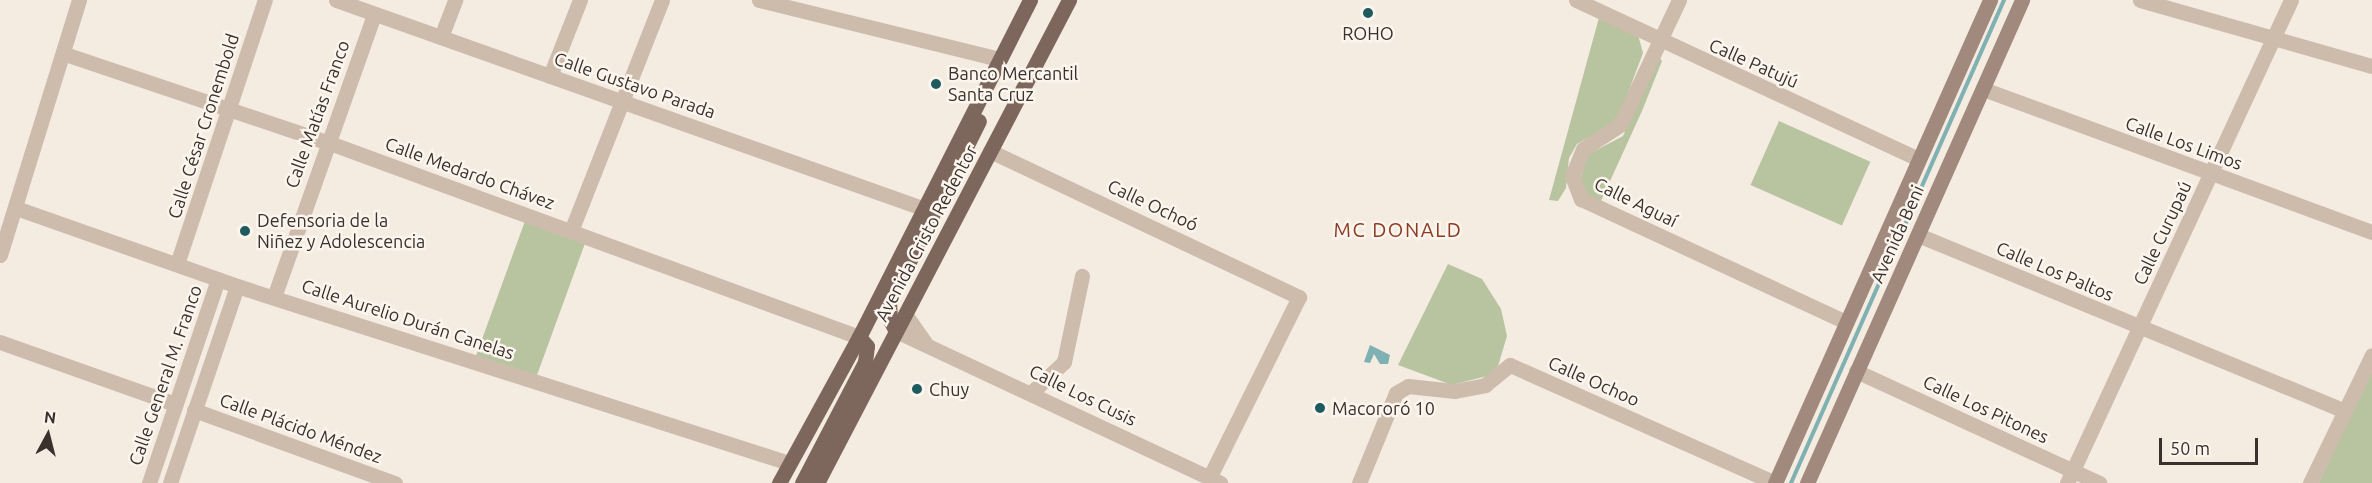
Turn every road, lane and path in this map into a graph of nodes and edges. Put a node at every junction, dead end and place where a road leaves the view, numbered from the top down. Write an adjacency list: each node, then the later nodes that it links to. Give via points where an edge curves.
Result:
1 (80, 0): 20 (street)
2 (265, 0): 26 (street, Calle César Cronembold)
3 (336, 0): 16 (street, Calle Gustavo Parada)
4 (455, 0): 17 (street)
5 (580, 0): 23 (street)
6 (662, 0): 25 (street)
7 (759, 0): 21 (street)
8 (1030, 0): 21 (main road, Avenida Cristo Redentor)
9 (1069, 0): 28 (main road, Avenida Cristo Redentor)
10 (1576, 0): 19 (street, Calle Patujú, via 1648,31)
11 (1679, 0): 19 (street, Calle Aguaí)
12 (1990, 0): 29 (street, Avenida Beni)
13 (2022, 0): 24 (street, Avenida Beni)
14 (2140, 0): 18 (street)
15 (2291, 0): 18 (street, Calle Curupaú)
16 (374, 14): 17 (street, Calle Gustavo Parada); 27 (street, Calle Matías Franco)
17 (441, 37): 23 (street, Calle Gustavo Parada)
18 (2274, 38): 22 (street); 30 (street, Calle Curupaú)
19 (1657, 40): 29 (street, Calle Patujú); 43 (street, Calle Aguaí, via 1620,125 1583,149 1572,176 1581,199)
20 (65, 54): 26 (street, Calle Medardo Chávez); 31 (street)
21 (1000, 58): 32 (main road, Avenida Cristo Redentor); 45 (main road, via 987,106 889,302 890,320)
22 (2372, 66)
23 (550, 76): 25 (street, Calle Gustavo Parada)
24 (1983, 89): 30 (street, Calle Los Limos); 35 (street, Avenida Beni)
25 (622, 101): 32 (street, Calle Gustavo Parada); 33 (street)
26 (230, 109): 27 (street, Calle Medardo Chávez); 37 (street, Calle César Cronembold)
27 (327, 142): 33 (street, Calle Medardo Chávez); 41 (street, Calle Matías Franco)
28 (990, 151): 42 (main road, Avenida Cristo Redentor); 59 (street, Calle Ochoó, via 1299,297)
29 (1918, 159): 43 (street, Avenida Beni)
30 (2211, 174): 34 (street, Calle Los Limos); 44 (street, Calle Curupaú)
31 (16, 208): 36 (street); 37 (street, Calle Aurelio Durán Canelas)
32 (922, 208): 47 (main road, Avenida Cristo Redentor)
33 (571, 231): 47 (street, Calle Medardo Chávez)
34 (2372, 232)
35 (1918, 235): 44 (street, Calle Los Paltos); 52 (street, Avenida Beni)
36 (1, 252)
37 (177, 264): 39 (street, Calle Aurelio Durán Canelas)
38 (1082, 276): 53 (street, via 1064,362)
39 (218, 279): 40 (street, Calle Aurelio Durán Canelas); 46 (street, Calle General M. Franco)
40 (237, 286): 41 (street, Calle Aurelio Durán Canelas); 48 (street)
41 (274, 297): 57 (street, Calle Aurelio Durán Canelas)
42 (905, 314): 45 (main road, Avenida Cristo Redentor); 50 (street)
43 (1846, 322): 67 (street, Avenida Beni)
44 (2139, 327): 55 (street, Calle Los Paltos); 58 (street, Calle Curupaú)
45 (896, 331): 50 (street, Calle Los Cusis); 65 (main road, Avenida Cristo Redentor)
46 (200, 333): 48 (street); 54 (street, Calle General M. Franco)
47 (859, 337): 57 (main road, Avenida Cristo Redentor); 64 (main road, via 867,346 865,362)
48 (218, 339): 56 (street)
49 (0, 342): 54 (street)
50 (927, 345): 53 (street, Calle Los Cusis)
51 (2372, 355): 55 (street)
52 (1856, 371): 58 (street, Calle Los Pitones); 68 (street, Avenida Beni)
53 (1032, 392): 59 (street, Calle Los Cusis)
54 (175, 404): 60 (street, Calle General M. Franco)
55 (2343, 410): 70 (street)
56 (194, 411): 61 (street); 62 (street, Calle Plácido Méndez)
57 (789, 463): 63 (main road, Avenida Cristo Redentor)
58 (2070, 477): 69 (street, Calle Los Pitones)
59 (1215, 480)
60 (149, 483)
61 (170, 483)
62 (395, 483)
63 (779, 483)
64 (802, 483)
65 (817, 483)
66 (1359, 483): 67 (street, Calle Ochoo, via 1396,393 1408,386 1455,391 1485,385 1510,365)
67 (1775, 483)
68 (1807, 483)
69 (2100, 483)
70 (2310, 483)

